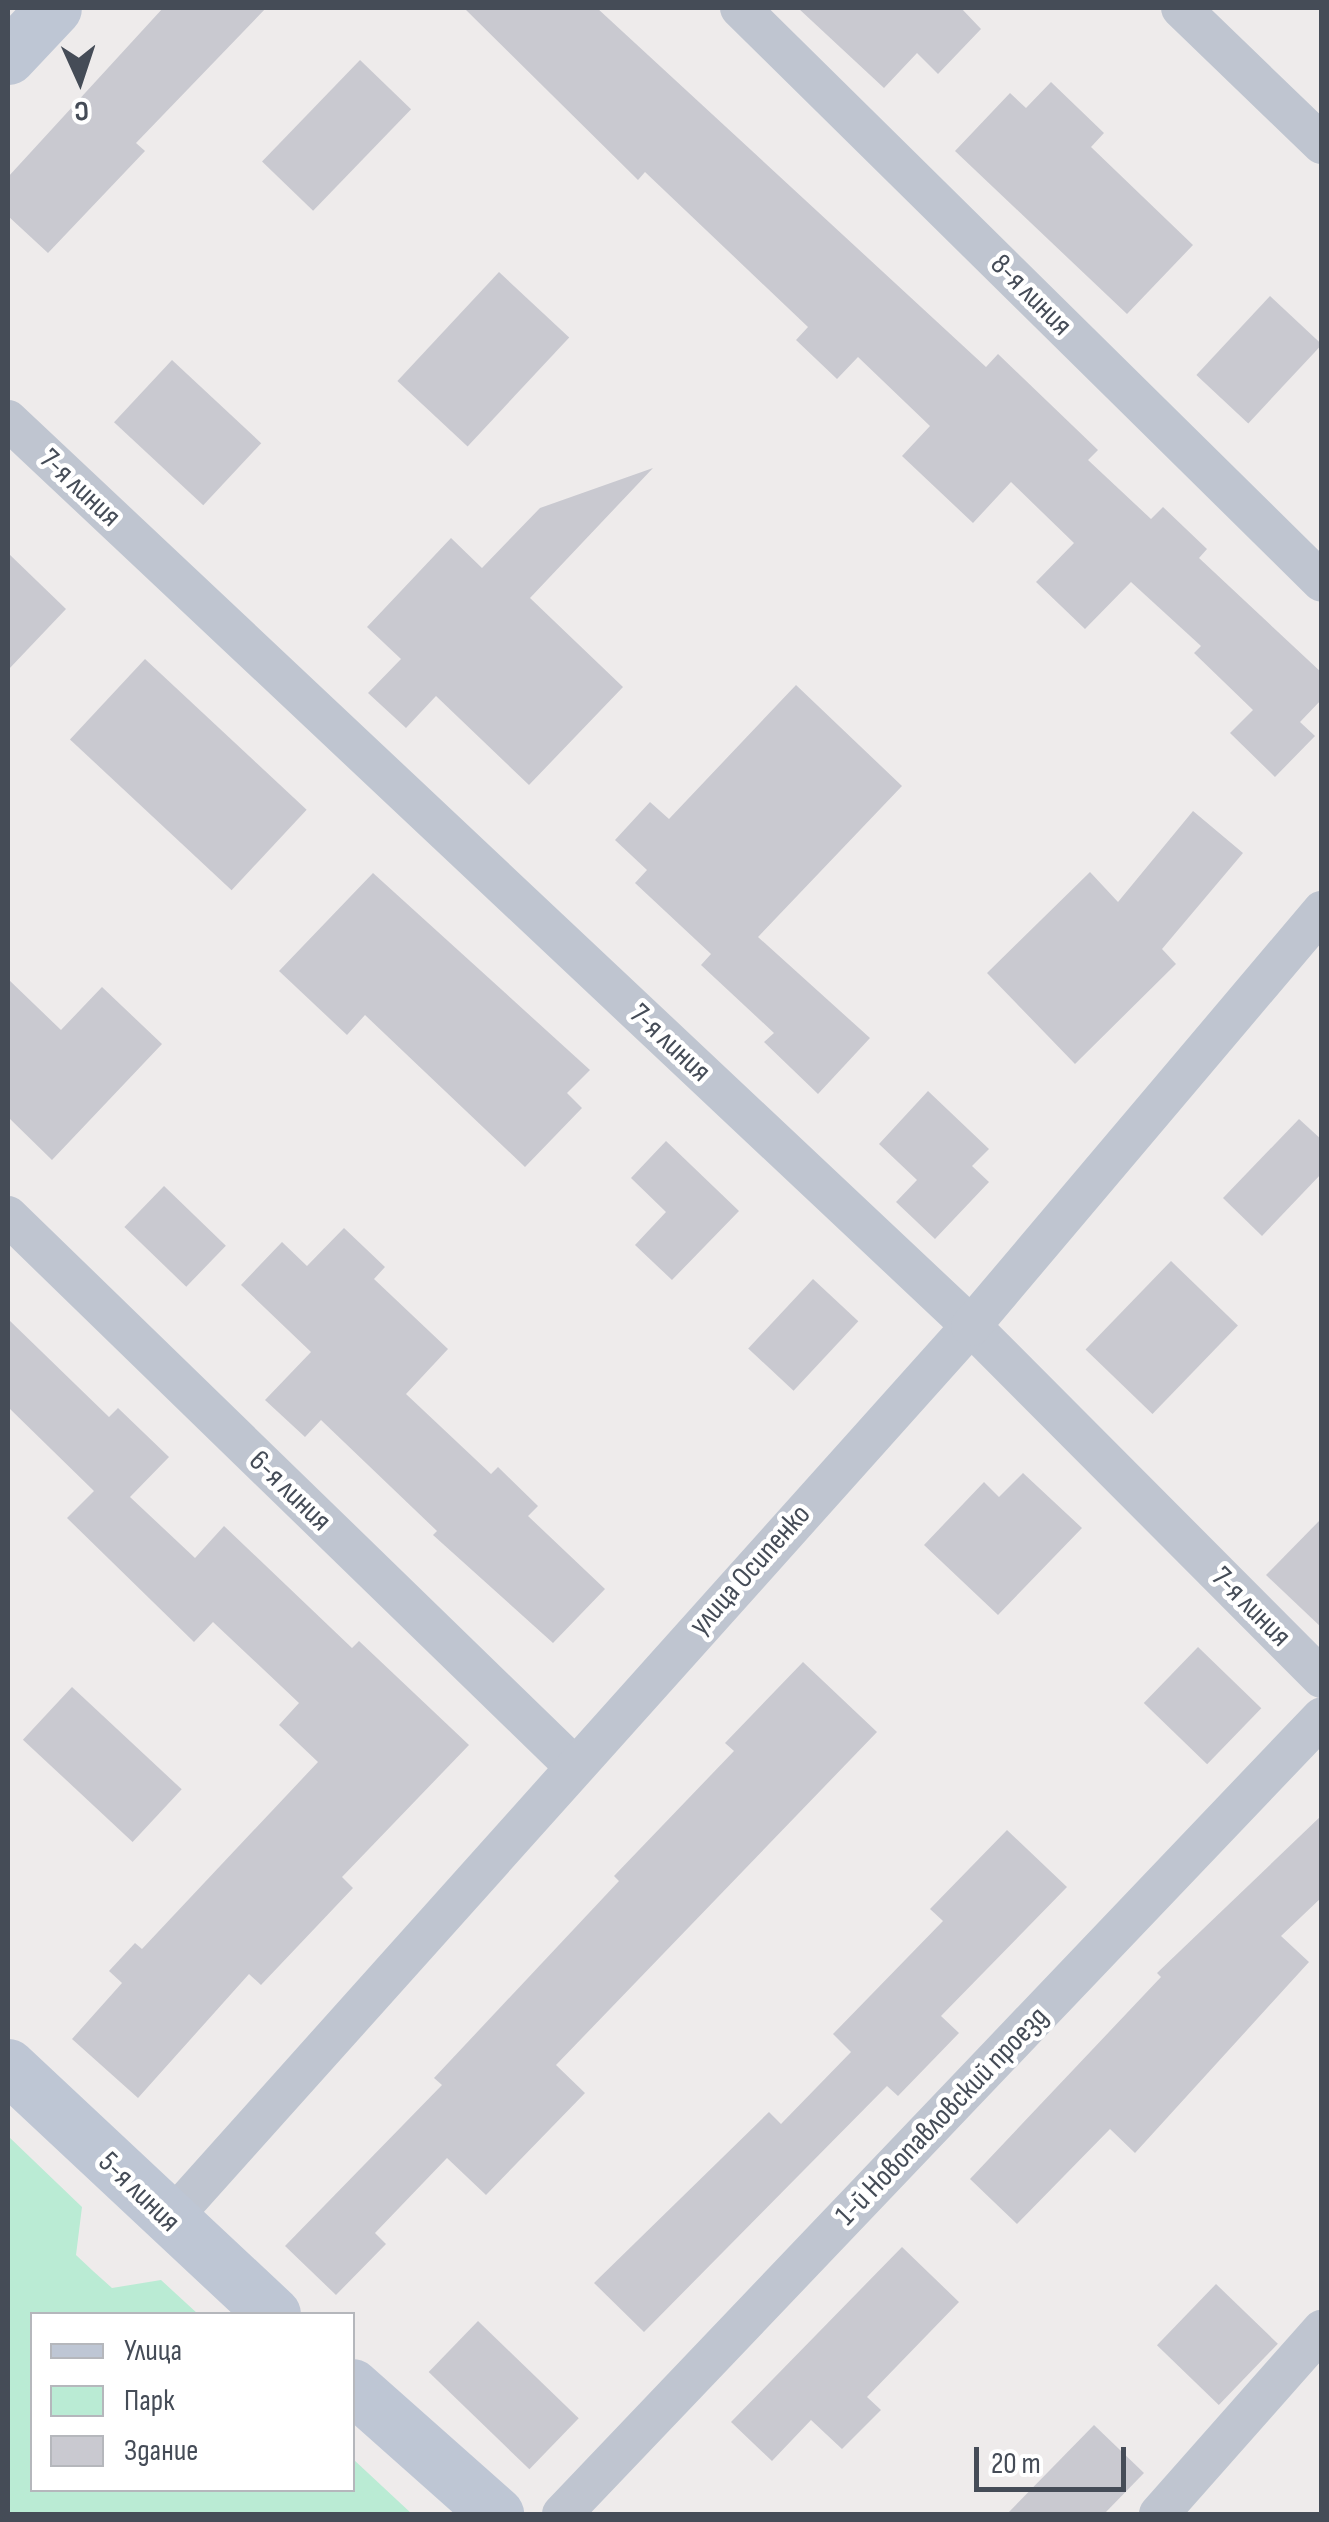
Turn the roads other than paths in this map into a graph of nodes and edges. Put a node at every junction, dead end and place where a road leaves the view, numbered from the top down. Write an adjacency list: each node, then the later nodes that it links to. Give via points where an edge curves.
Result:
1 (54, 8): 4 (street)
2 (740, 8): 7 (street, 8-я линия)
3 (1181, 8): 5 (street)
4 (8, 57)
5 (1317, 130)
6 (8, 420): 10 (street, 7-я линия)
7 (1322, 582)
8 (1322, 911): 10 (street, улица Осипенко)
9 (8, 1216): 13 (street, 6-я линия)
10 (971, 1326): 11 (street, 7-я линия); 13 (street, улица Осипенко)
11 (1322, 1678)
12 (1322, 1717): 20 (street, 1-й Новопавловский проезд)
13 (573, 1766): 15 (street, улица Осипенко)
14 (8, 2066): 15 (street, 5-я линия)
15 (170, 2221): 16 (street, 5-я линия)
16 (271, 2312)
17 (1322, 2330): 21 (street)
18 (355, 2389): 19 (street)
19 (496, 2514)
20 (562, 2514)
21 (1158, 2514)

